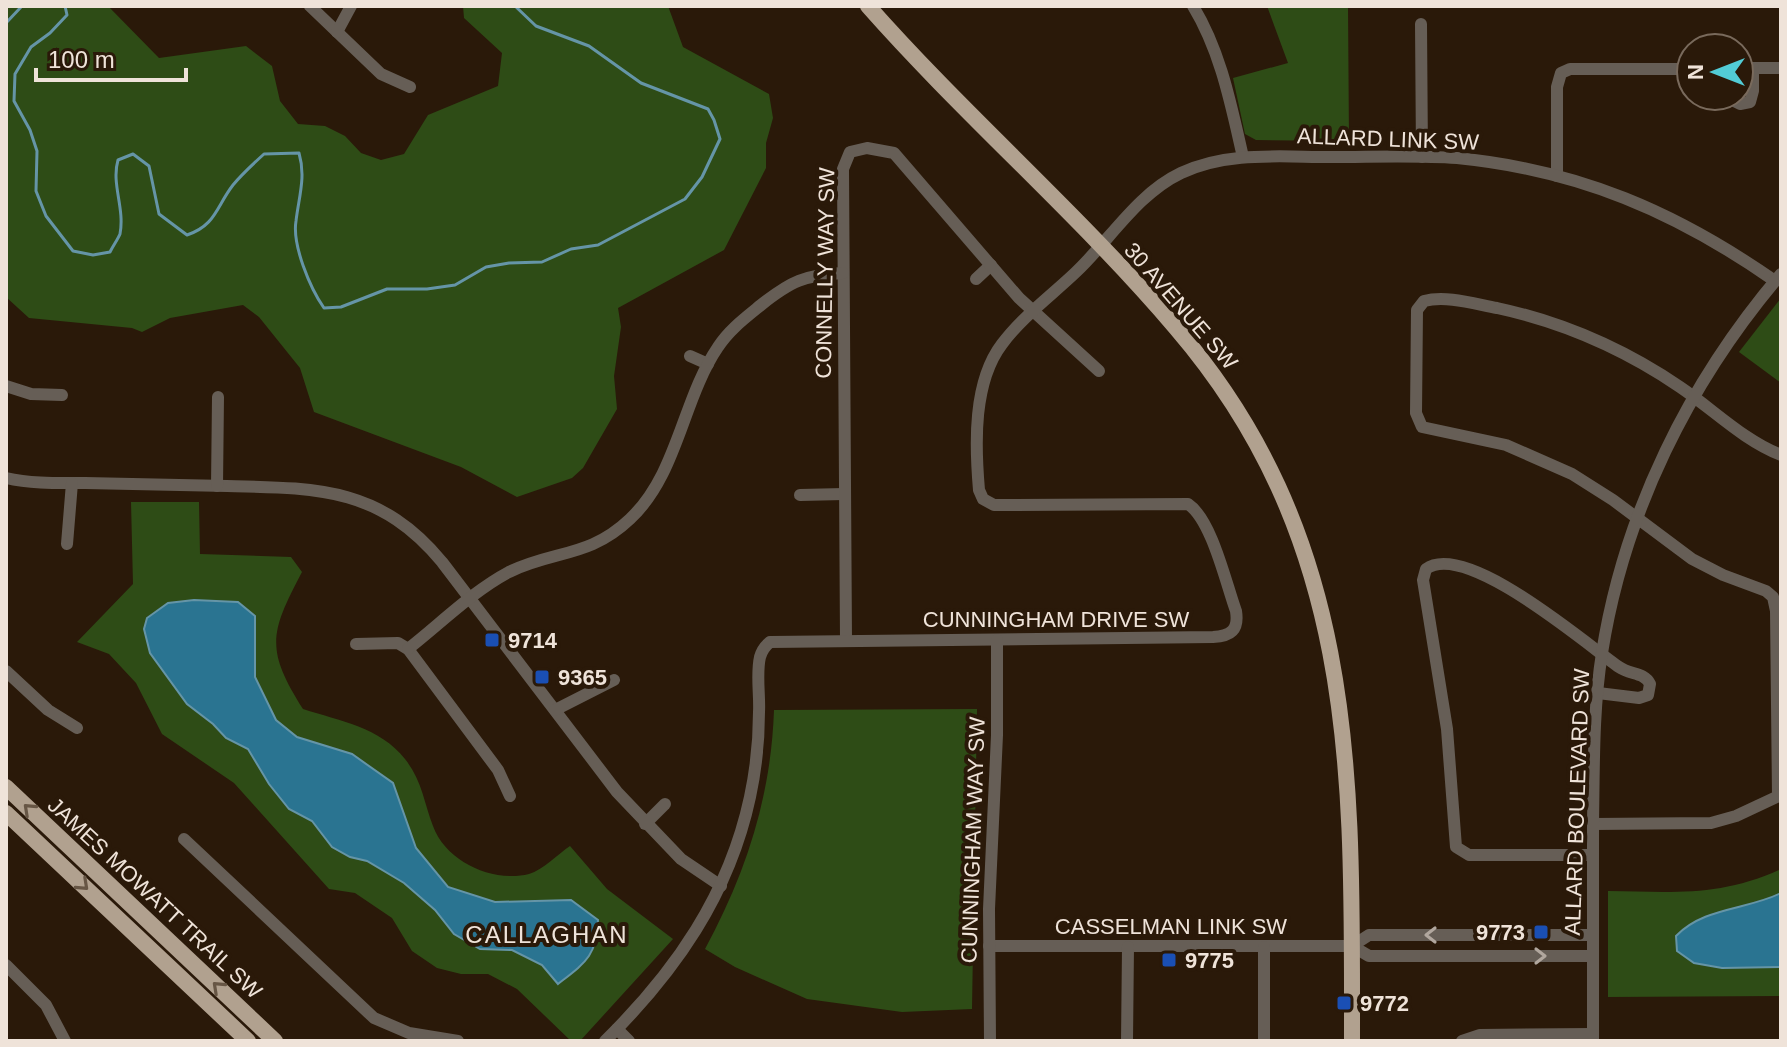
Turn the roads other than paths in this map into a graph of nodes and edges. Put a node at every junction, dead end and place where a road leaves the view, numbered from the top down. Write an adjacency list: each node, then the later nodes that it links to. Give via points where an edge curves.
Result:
1 (310, 6): 6 (street)
2 (351, 6): 6 (street)
3 (868, 6): 16 (main road, 30 AVENUE SW)
4 (1193, 6): 13 (street, via 1223,72)
5 (1421, 24): 14 (street)
6 (337, 32): 12 (street, via 381,74)
7 (1755, 68): 8 (street)
8 (1781, 68)
9 (1670, 69): 10 (street); 11 (street); 15 (street, via 1561,73)
10 (1675, 69)
11 (1675, 71)
12 (410, 87)
13 (1243, 157): 14 (street, ALLARD LINK SW); 16 (street, ALLARD LINK SW, via 1193,168 1166,181)
14 (1422, 157): 15 (street, ALLARD LINK SW, via 1487,162)
15 (1557, 176): 19 (street, ALLARD LINK SW, via 1644,205)
16 (1101, 247): 21 (street, CUNNINGHAM DRIVE SW); 62 (main road, 30 AVENUE SW, via 1177,328 1226,392 1267,461 1311,567 1330,646 1344,742)
17 (991, 265): 18 (street, CONNELLY WAY SW, via 894,153 859,148 844,162); 20 (street); 21 (street, CONNELLY WAY SW)
18 (843, 273): 23 (street, via 809,276 783,288 728,333); 35 (street, CONNELLY WAY SW)
19 (1778, 277): 29 (street, ALLARD BOULEVARD SW)
20 (976, 279)
21 (1035, 311): 24 (street); 41 (street, CUNNINGHAM DRIVE SW, via 1001,345 982,386 982,498 994,505 1188,504 1208,533 1237,621 1231,634 1220,637)
22 (690, 356): 23 (street)
23 (708, 364): 25 (street)
24 (1099, 371)
25 (700, 383): 27 (street); 39 (street, via 659,481 629,520 590,547 508,573)
26 (6, 386): 28 (street)
27 (713, 389)
28 (62, 395)
29 (1693, 396): 31 (street); 37 (street, ALLARD BOULEVARD SW); 37 (street, via 1629,357 1545,320 1439,300 1424,301 1417,310 1416,413 1422,427 1488,440 1541,458)
30 (218, 397): 34 (street)
31 (1781, 455)
32 (6, 478): 33 (street)
33 (72, 483): 34 (street); 38 (street)
34 (217, 486): 39 (street, via 308,489 371,505 421,539)
35 (844, 494): 36 (street); 40 (street, CONNELLY WAY SW)
36 (800, 495)
37 (1637, 518): 44 (street, ALLARD BOULEVARD SW); 51 (street, via 1692,559 1773,597)
38 (67, 544)
39 (471, 599): 43 (street); 48 (street)
40 (846, 639): 41 (street, CUNNINGHAM DRIVE SW); 59 (street, CUNNINGHAM DRIVE SW, via 777,640 764,647 755,776)
41 (997, 640): 61 (street, CUNNINGHAM WAY SW)
42 (356, 644): 43 (street, via 398,643)
43 (408, 649): 52 (street, via 498,770)
44 (1602, 653): 47 (street, ALLARD BOULEVARD SW); 47 (street, via 1624,670 1645,677 1650,690 1639,698); 58 (street, via 1507,586 1450,565 1426,569 1423,580 1443,701 1456,847 1469,855)
45 (6, 671): 49 (street, via 48,710)
46 (614, 680): 48 (street)
47 (1598, 693): 56 (street, ALLARD BOULEVARD SW)
48 (555, 710): 55 (street)
49 (77, 728)
50 (6, 787): 72 (main road, JAMES MOWATT TRAIL SW, one-way to 50)
51 (1779, 795): 56 (street, via 1711,823)
52 (510, 796)
53 (665, 804): 55 (street)
54 (6, 813): 71 (main road, JAMES MOWATT TRAIL SW, one-way to 71)
55 (645, 824): 59 (street, via 681,859)
56 (1593, 824): 58 (street, ALLARD BOULEVARD SW)
57 (184, 839): 69 (street, via 374,1018 409,1033)
58 (1593, 855): 60 (street, ALLARD BOULEVARD SW)
59 (721, 886): 67 (street, CUNNINGHAM DRIVE SW, via 675,964)
60 (1593, 935): 62 (street, one-way to 62, via 1369,935); 65 (street, ALLARD BOULEVARD SW)
61 (989, 946): 63 (street, CASSELMAN LINK SW); 76 (street, CUNNINGHAM WAY SW)
62 (1352, 946): 64 (street, CASSELMAN LINK SW); 65 (street, one-way to 65, via 1369,956); 79 (main road, 30 AVENUE SW)
63 (1128, 947): 64 (street, CASSELMAN LINK SW); 77 (street)
64 (1264, 947): 78 (street)
65 (1593, 956): 68 (street, ALLARD BOULEVARD SW)
66 (6, 965): 70 (street, via 46,1005)
67 (617, 1029): 74 (street, CUNNINGHAM DRIVE SW); 75 (street)
68 (1593, 1038): 80 (street, via 1480,1035)
69 (449, 1040): 73 (street)
70 (65, 1041)
71 (248, 1041)
72 (275, 1041)
73 (458, 1041)
74 (605, 1041)
75 (629, 1041)
76 (990, 1041)
77 (1127, 1041)
78 (1264, 1041)
79 (1352, 1041)
80 (1462, 1041)

